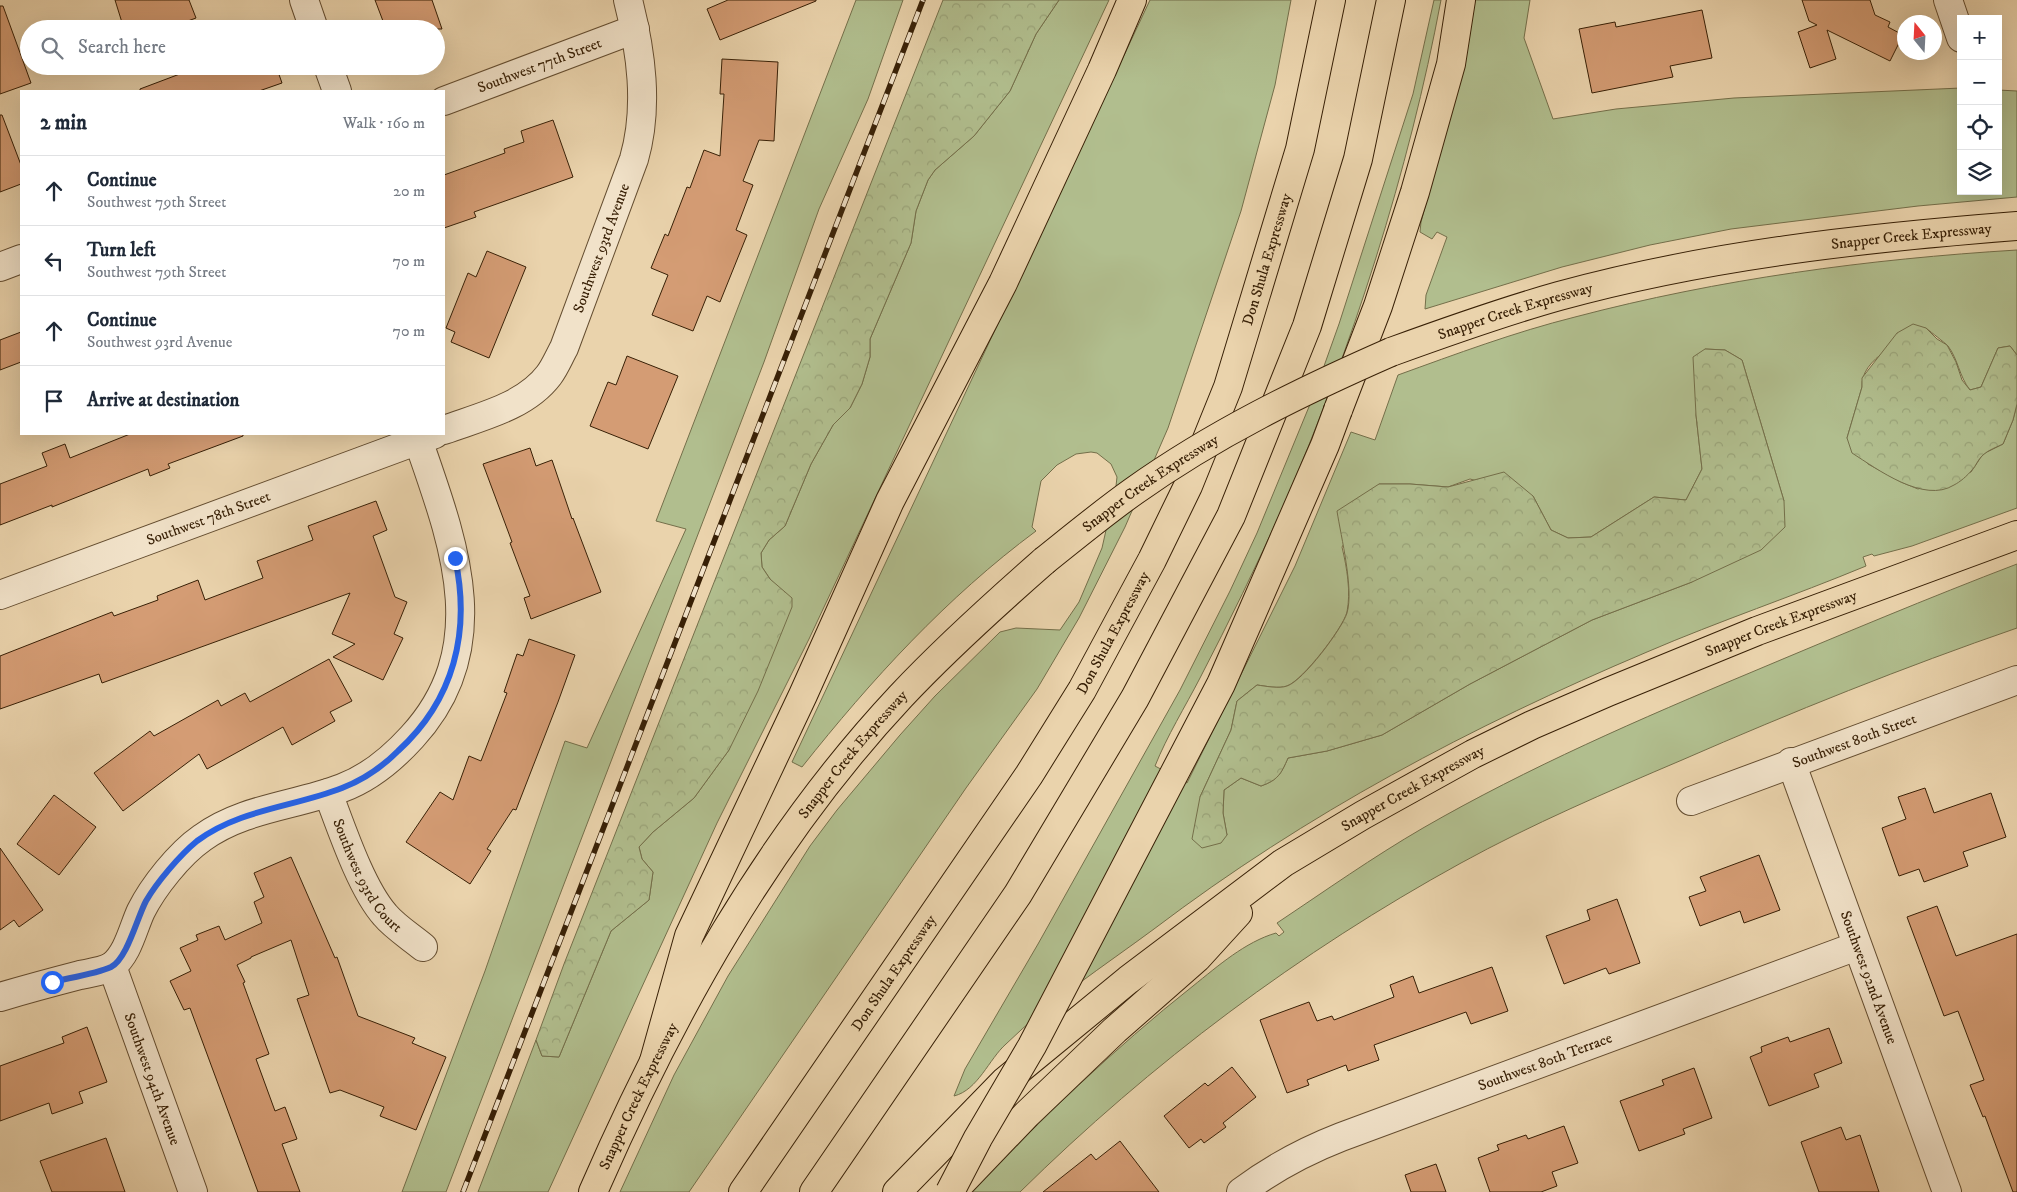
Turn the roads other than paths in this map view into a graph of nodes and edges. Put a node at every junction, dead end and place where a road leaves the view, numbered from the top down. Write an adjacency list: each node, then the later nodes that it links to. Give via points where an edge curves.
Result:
1 (304, 0): 8 (street)
2 (628, 0): 10 (street, Southwest 93rd Avenue)
3 (1132, 0): 30 (highway, via 1004,283 890,501 689,936)
4 (1331, 0): 33 (highway, Don Shula Expressway, via 1300,149 1228,387 1188,486 1152,560 1082,690 1035,766)
5 (1391, 0): 34 (highway, via 1358,159 1307,326 1232,516 1135,698 1018,894)
6 (1461, 0): 36 (highway, bridge, via 1450,64 1415,192 1378,306 1325,445 1220,684 1032,1046 978,1138)
7 (1948, 0): 9 (street)
8 (311, 20)
9 (1957, 26)
10 (636, 29): 13 (street, Southwest 77th Street); 17 (street, Southwest 93rd Avenue, via 641,133 564,348 549,375 530,392 509,406)
11 (331, 75): 12 (street)
12 (337, 90)
13 (445, 101)
14 (2017, 226): 30 (highway, Snapper Creek Expressway, bridge, via 1804,247 1726,259 1559,296 1476,321 1391,352 1289,399 1232,430 1135,490 1044,561 970,627 900,697 826,784 761,875 691,989)
15 (20, 259): 16 (street)
16 (0, 267)
17 (445, 430)
18 (426, 437): 20 (street, Southwest 78th Street); 23 (street, via 457,571 460,625 454,663 436,708 404,746 372,773)
19 (2017, 535): 25 (highway, Snapper Creek Expressway, via 1757,631 1549,718 1414,786)
20 (0, 595)
21 (2017, 680): 22 (street, Southwest 80th Street)
22 (1791, 762): 24 (street, Southwest 80th Street); 26 (street, Southwest 92nd Avenue)
23 (328, 793): 27 (street, Southwest 93rd Court, via 357,865 379,907); 28 (street, via 239,818 195,842 148,899 128,946)
24 (1691, 801)
25 (1282, 863): 35 (highway, Snapper Creek Expressway, via 1128,980 1005,1081); 36 (highway, via 1197,958 1114,1030 1033,1107)
26 (1857, 946): 37 (street, Southwest 80th Terrace, via 1341,1137 1281,1164); 38 (street, Southwest 92nd Avenue)
27 (423, 947)
28 (112, 966): 29 (street); 31 (street, Southwest 94th Avenue)
29 (0, 997)
30 (654, 1061): 32 (highway, Snapper Creek Expressway)
31 (193, 1192)
32 (594, 1192)
33 (743, 1192)
34 (814, 1192)
35 (896, 1192)
36 (951, 1192)
37 (1242, 1192)
38 (1947, 1192)

